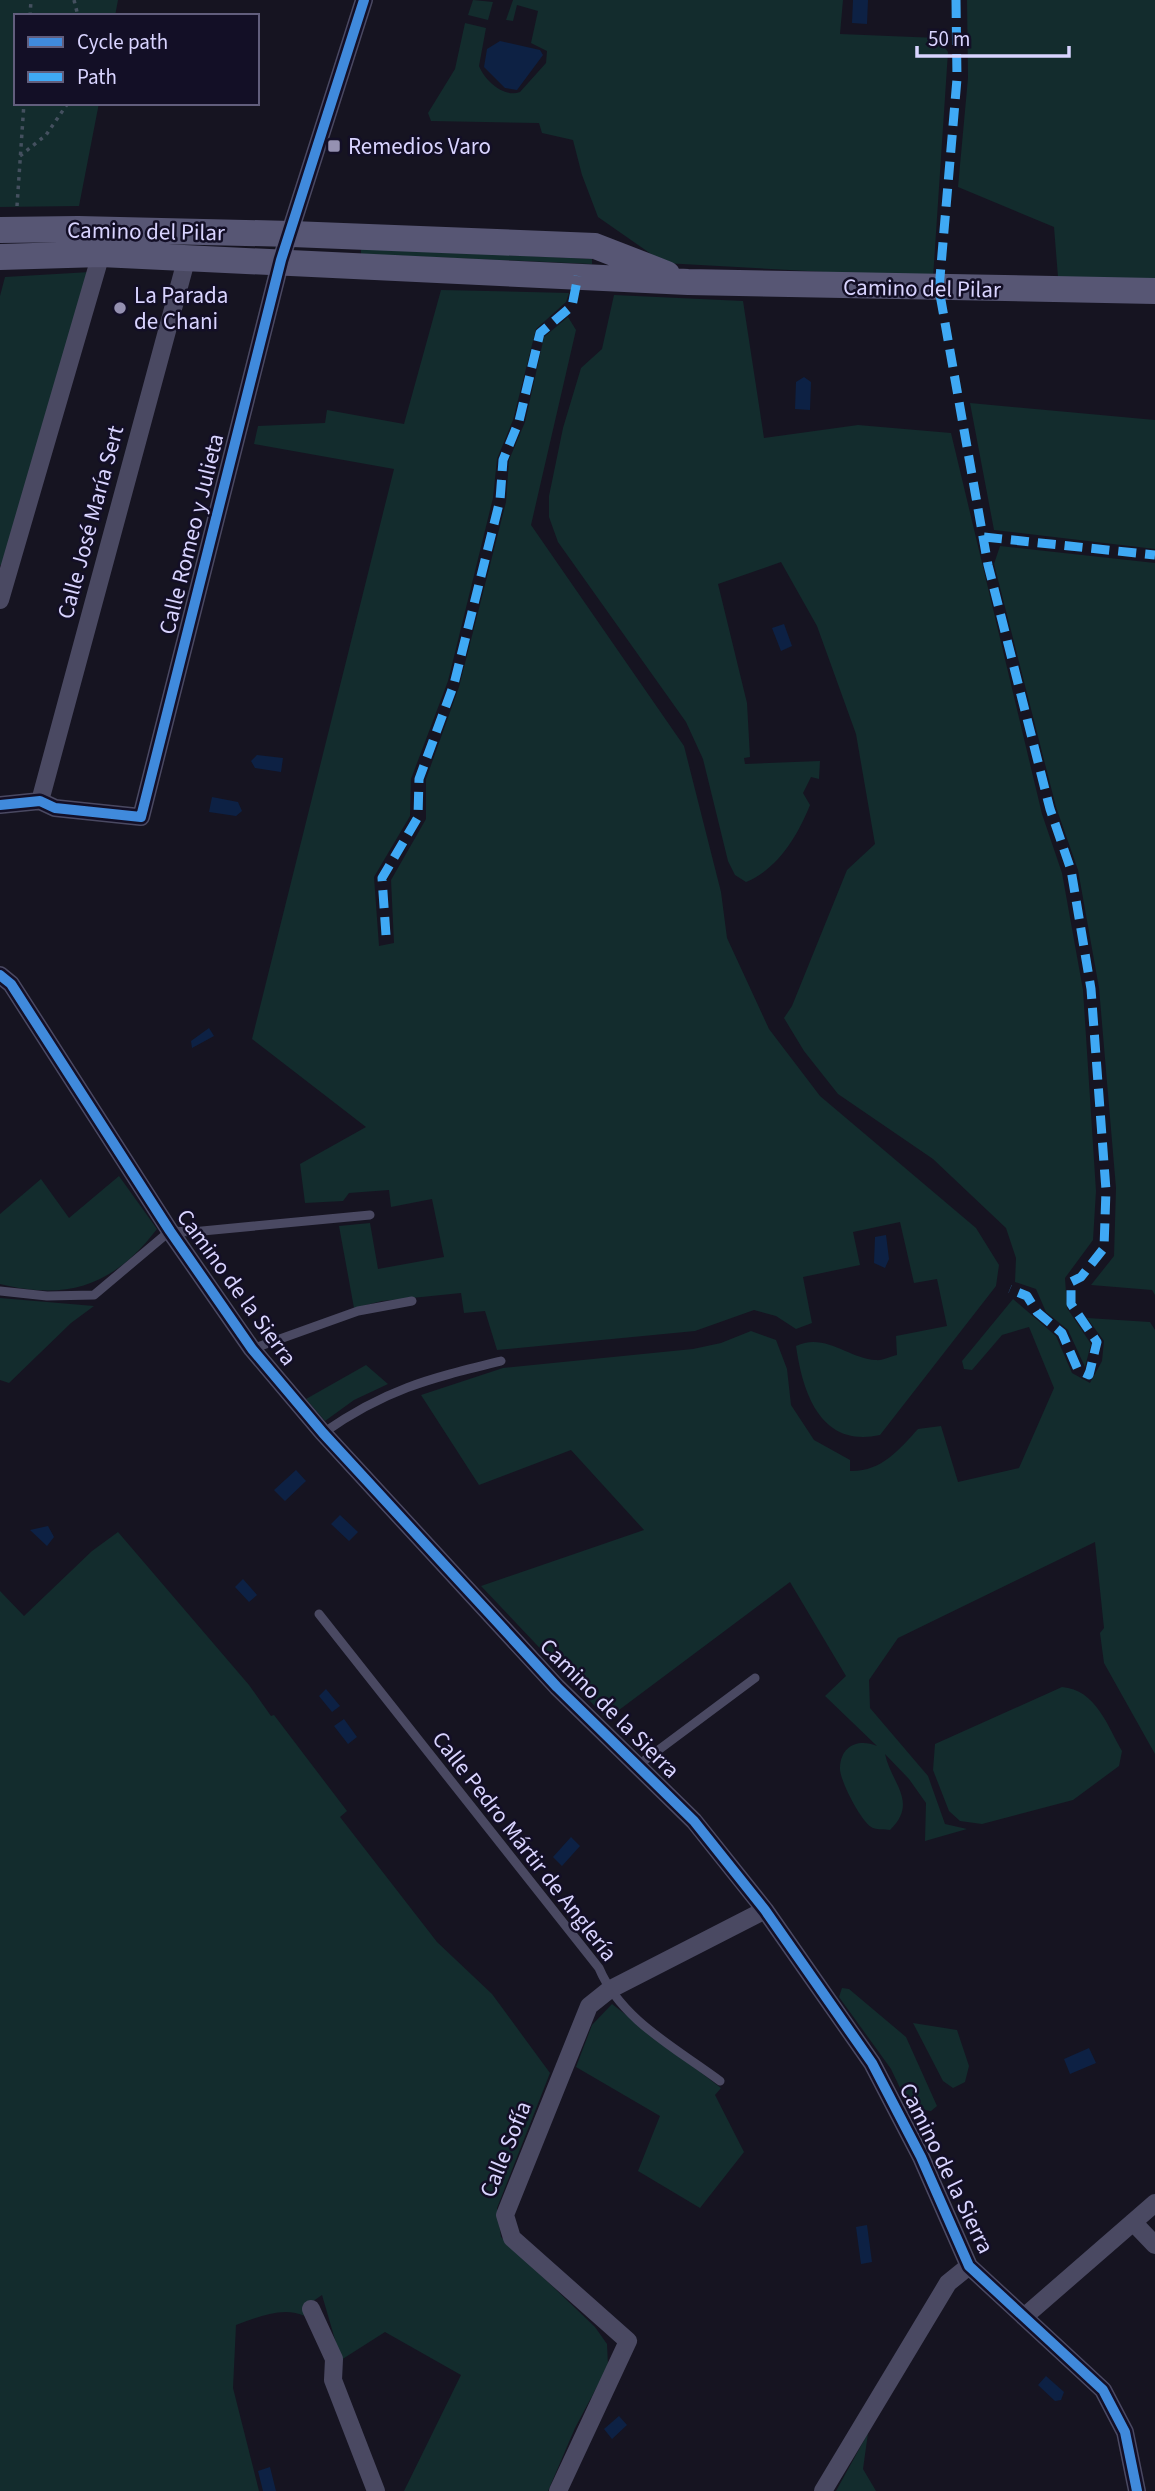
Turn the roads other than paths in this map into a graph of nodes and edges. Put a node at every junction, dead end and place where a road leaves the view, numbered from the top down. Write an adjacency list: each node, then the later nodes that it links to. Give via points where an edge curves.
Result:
1 (364, 0): 3 (street)
2 (8, 230): 3 (main road, Camino del Pilar)
3 (292, 234): 7 (street); 8 (main road, Camino del Pilar, via 595,246)
4 (101, 254): 5 (main road, Camino del Pilar); 6 (main road, Camino del Pilar); 10 (street)
5 (187, 257): 7 (main road, Camino del Pilar); 11 (street, Calle José María Sert)
6 (0, 259)
7 (281, 260): 8 (main road, Camino del Pilar); 11 (street, Calle Romeo y Julieta, via 141,817 55,808)
8 (688, 282): 9 (main road, Camino del Pilar)
9 (1155, 291)
10 (0, 600)
11 (40, 801): 12 (street)
12 (0, 805)
13 (1, 977): 15 (street, Camino de la Sierra)
14 (370, 1215): 15 (lane, Camino de la Sierra)
15 (170, 1231): 16 (lane, via 94,1295); 18 (street, Camino de la Sierra)
16 (0, 1292)
17 (412, 1301): 18 (lane, Camino de la Sierra, via 358,1311)
18 (252, 1349): 20 (street, Camino de la Sierra)
19 (501, 1361): 20 (lane, via 413,1383 362,1406)
20 (323, 1433): 23 (street, Camino de la Sierra, via 557,1688)
21 (319, 1614): 25 (lane, Calle Pedro Mártir de Anglería, via 599,1968)
22 (755, 1678): 23 (lane, Camino de la Sierra)
23 (637, 1766): 24 (street, Camino de la Sierra, via 694,1821)
24 (765, 1910): 25 (street, Calle Sofía); 30 (street, Camino de la Sierra, via 872,2063 921,2157)
25 (609, 1990): 26 (lane, Calle Pedro Mártir de Anglería, via 623,2009); 34 (street, Calle Sofía, via 589,2006 505,2215 512,2238 628,2341)
26 (720, 2081)
27 (1155, 2203): 28 (street)
28 (1133, 2222): 29 (street); 32 (street)
29 (1155, 2245)
30 (969, 2266): 32 (street, Camino de la Sierra); 35 (street, via 948,2283)
31 (311, 2309): 33 (street, via 334,2359 333,2380)
32 (1024, 2317): 36 (street, Camino de la Sierra, via 1103,2390 1125,2432)
33 (376, 2491)
34 (558, 2491)
35 (823, 2491)
36 (1137, 2491)

